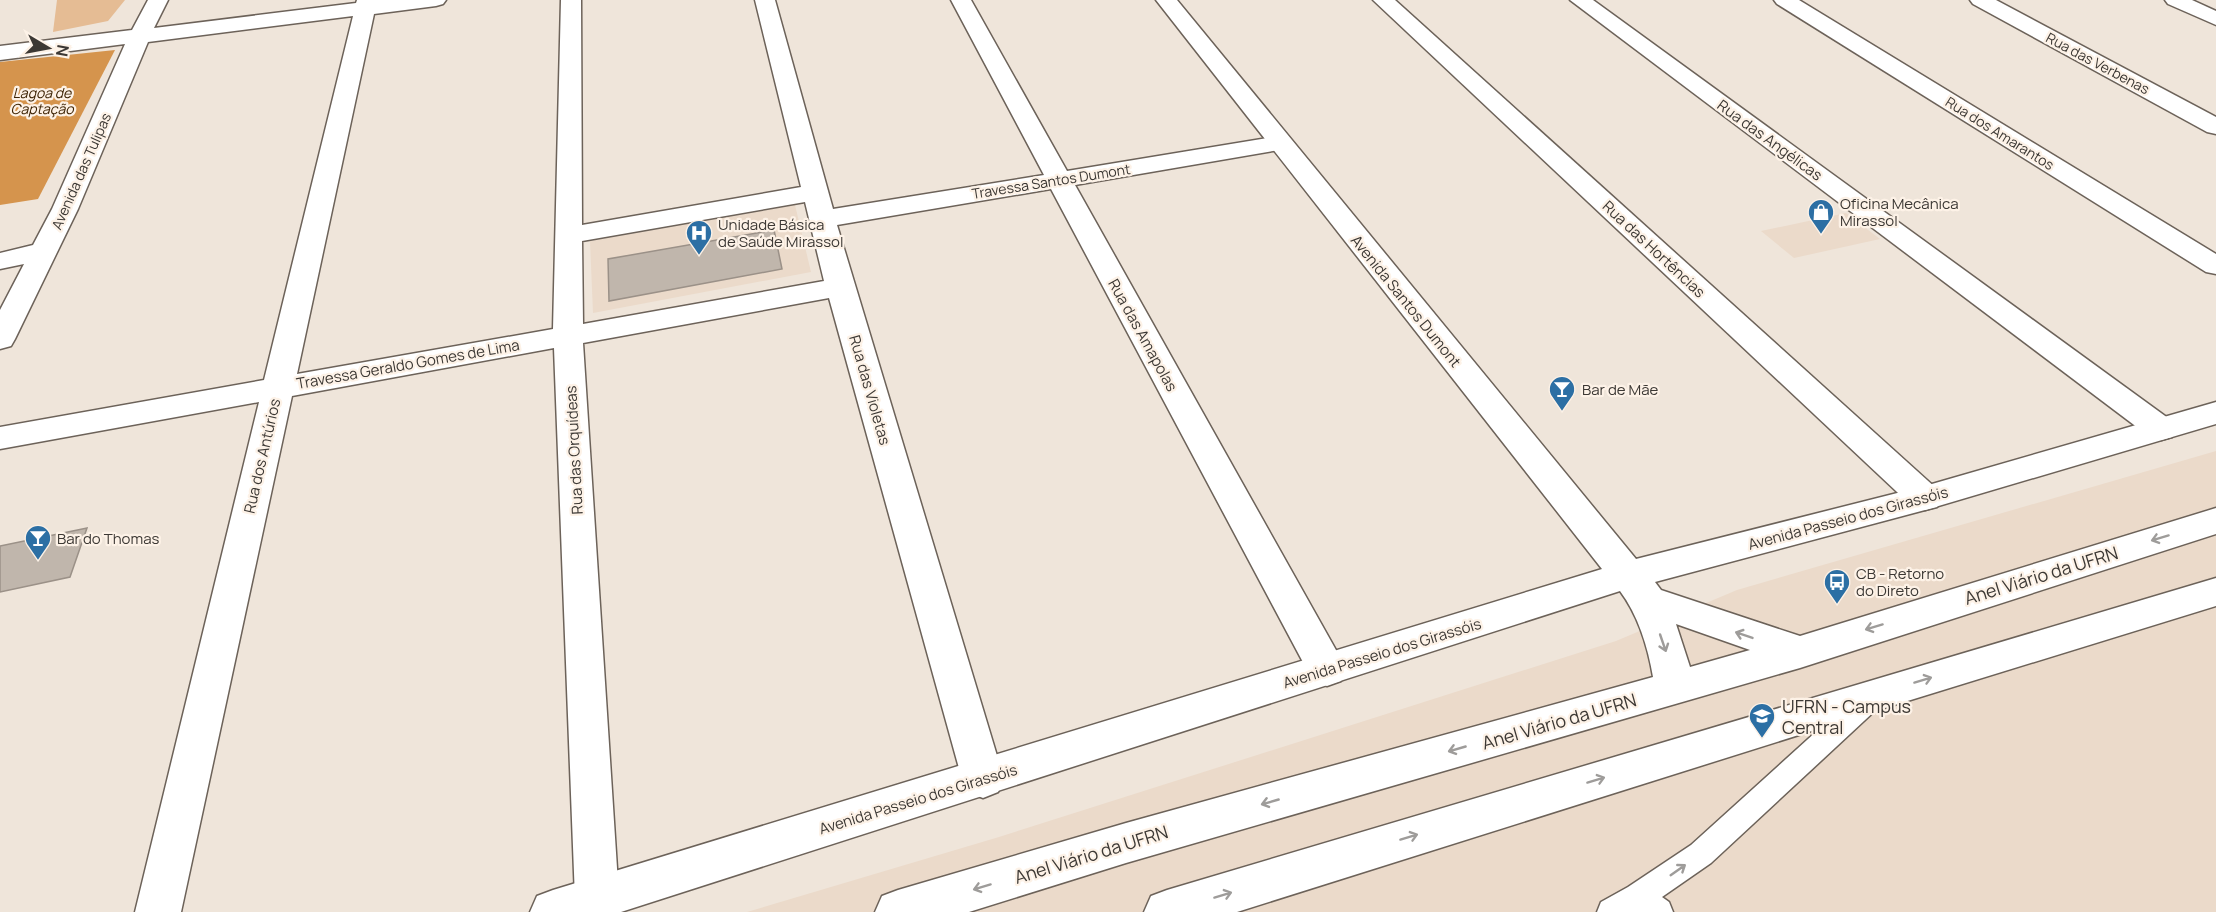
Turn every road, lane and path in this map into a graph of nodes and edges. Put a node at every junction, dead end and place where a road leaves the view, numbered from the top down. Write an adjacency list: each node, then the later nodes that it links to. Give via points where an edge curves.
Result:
1 (158, 0): 14 (street, Avenida das Tulipas)
2 (436, 0): 12 (street)
3 (571, 0): 20 (street, Rua das Orquídeas)
4 (765, 0): 19 (street, Rua das Violetas)
5 (961, 0): 18 (street, Rua das Amapolas)
6 (1166, 0): 17 (street, Avenida Santos Dumont)
7 (1383, 0): 31 (street, Rua das Hortências)
8 (1784, 0): 23 (street, Rua dos Amarantos)
9 (1980, 0): 16 (street, Rua das Verbenas)
10 (2175, 0): 13 (street)
11 (1589, 1): 29 (street, Rua das Angélicas)
12 (366, 4): 14 (street); 27 (street, Rua dos Antúrios)
13 (2216, 19)
14 (139, 37): 15 (street); 21 (street, Avenida das Tulipas)
15 (0, 53)
16 (2216, 127)
17 (1279, 143): 18 (street, Travessa Santos Dumont); 33 (street, Avenida Santos Dumont)
18 (1057, 179): 19 (street, Travessa Santos Dumont); 36 (street, Rua das Amapolas)
19 (819, 205): 20 (street, Travessa Santos Dumont); 24 (street, Rua das Violetas)
20 (569, 235): 25 (street, Rua das Orquídeas)
21 (44, 251): 22 (street); 26 (street, Avenida das Tulipas)
22 (0, 261)
23 (2216, 266)
24 (840, 288): 25 (street, Travessa Geraldo Gomes de Lima); 39 (street, Rua das Violetas)
25 (568, 336): 27 (street, Travessa Geraldo Gomes de Lima); 40 (street, Rua das Orquídeas)
26 (0, 339)
27 (277, 387): 30 (street, Travessa Geraldo Gomes de Lima); 42 (street, Rua dos Antúrios)
28 (2216, 412): 29 (street, Avenida Passeio dos Girassóis)
29 (2161, 429): 31 (street, Avenida Passeio dos Girassóis)
30 (0, 438)
31 (1925, 498): 33 (street, Avenida Passeio dos Girassóis)
32 (2216, 521): 35 (street, Anel Viário da UFRN, one-way to 35)
33 (1637, 588): 35 (street, one-way to 33); 36 (street, Avenida Passeio dos Girassóis); 37 (street, Avenida Santos Dumont, one-way to 37, via 1670,661)
34 (2216, 592): 38 (street, one-way to 34)
35 (1800, 652): 37 (street, Anel Viário da UFRN)
36 (1327, 670): 39 (street, Avenida Passeio dos Girassóis)
37 (1675, 688): 44 (street, Anel Viário da UFRN, one-way to 44)
38 (1875, 694): 41 (lane, one-way to 38); 45 (street, one-way to 38)
39 (983, 779): 40 (street, Avenida Passeio dos Girassóis)
40 (597, 899): 43 (street, Avenida Passeio dos Girassóis)
41 (1648, 905): 46 (lane)
42 (158, 912)
43 (553, 912)
44 (898, 912)
45 (1167, 912)
46 (1611, 912)

